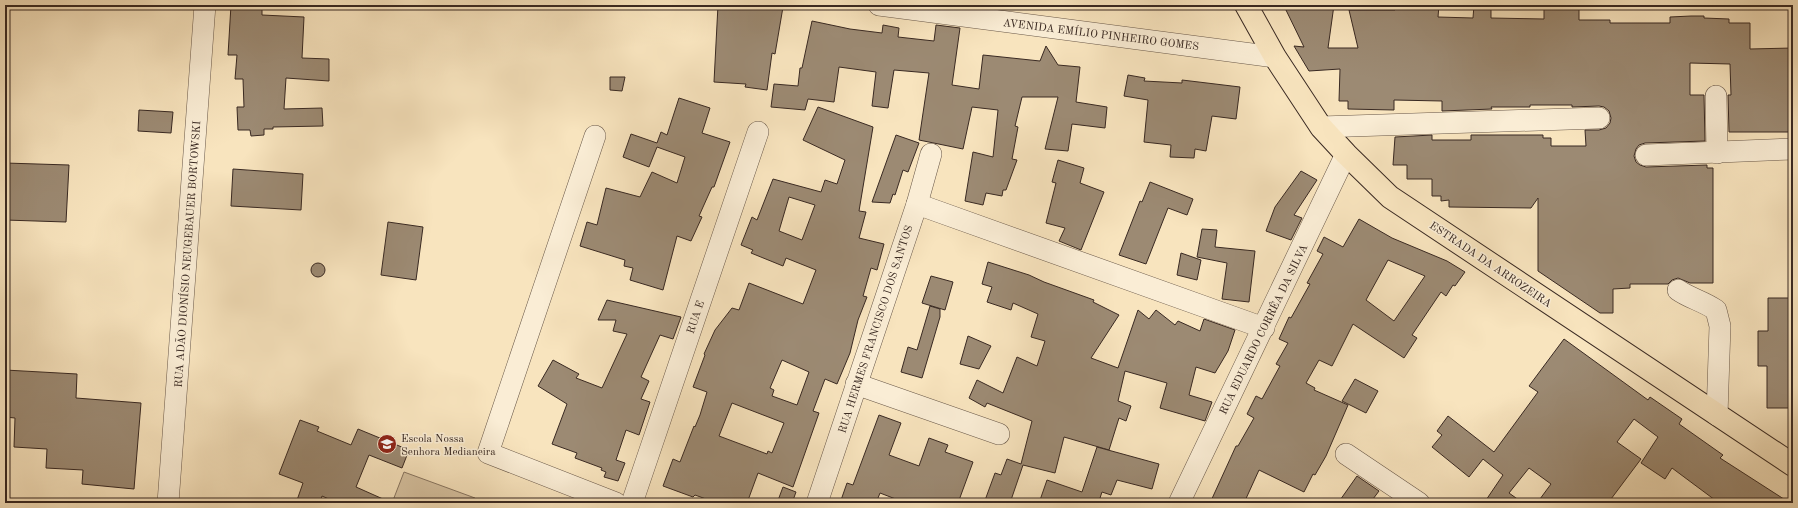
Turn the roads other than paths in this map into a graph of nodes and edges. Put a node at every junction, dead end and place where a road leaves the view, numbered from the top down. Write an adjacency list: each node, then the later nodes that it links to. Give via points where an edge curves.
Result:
1 (206, 5): 23 (street, RUA ADÃO DIONÍSIO NEUGEBAUER BORTOWSKI)
2 (879, 5): 4 (street, AVENIDA EMÍLIO PINHEIRO GOMES)
3 (1246, 5): 4 (main road, ESTRADA DA ARROZEIRA)
4 (1275, 57): 7 (main road, ESTRADA DA ARROZEIRA)
5 (1716, 96): 11 (street)
6 (1599, 118): 7 (street)
7 (1321, 127): 13 (main road, ESTRADA DA ARROZEIRA)
8 (758, 132): 25 (street, RUA E)
9 (595, 136): 24 (street, via 488,453)
10 (1793, 149): 11 (street)
11 (1718, 153): 14 (street)
12 (931, 154): 15 (street, RUA HERMES FRANCISCO DOS SANTOS)
13 (1346, 154): 17 (street, RUA EDUARDO CORRÊA DA SILVA); 19 (main road, ESTRADA DA ARROZEIRA, via 1390,197)
14 (1646, 155)
15 (917, 204): 17 (street); 18 (street, RUA HERMES FRANCISCO DOS SANTOS)
16 (1678, 290): 19 (street, via 1716,310 1720,326)
17 (1264, 328): 27 (street, RUA EDUARDO CORRÊA DA SILVA)
18 (856, 384): 20 (street); 26 (street, RUA HERMES FRANCISCO DOS SANTOS)
19 (1718, 415): 22 (main road, ESTRADA DA ARROZEIRA)
20 (999, 434)
21 (1346, 454): 28 (street)
22 (1793, 465)
23 (168, 503)
24 (616, 503)
25 (632, 503)
26 (817, 503)
27 (1179, 503)
28 (1419, 503)

